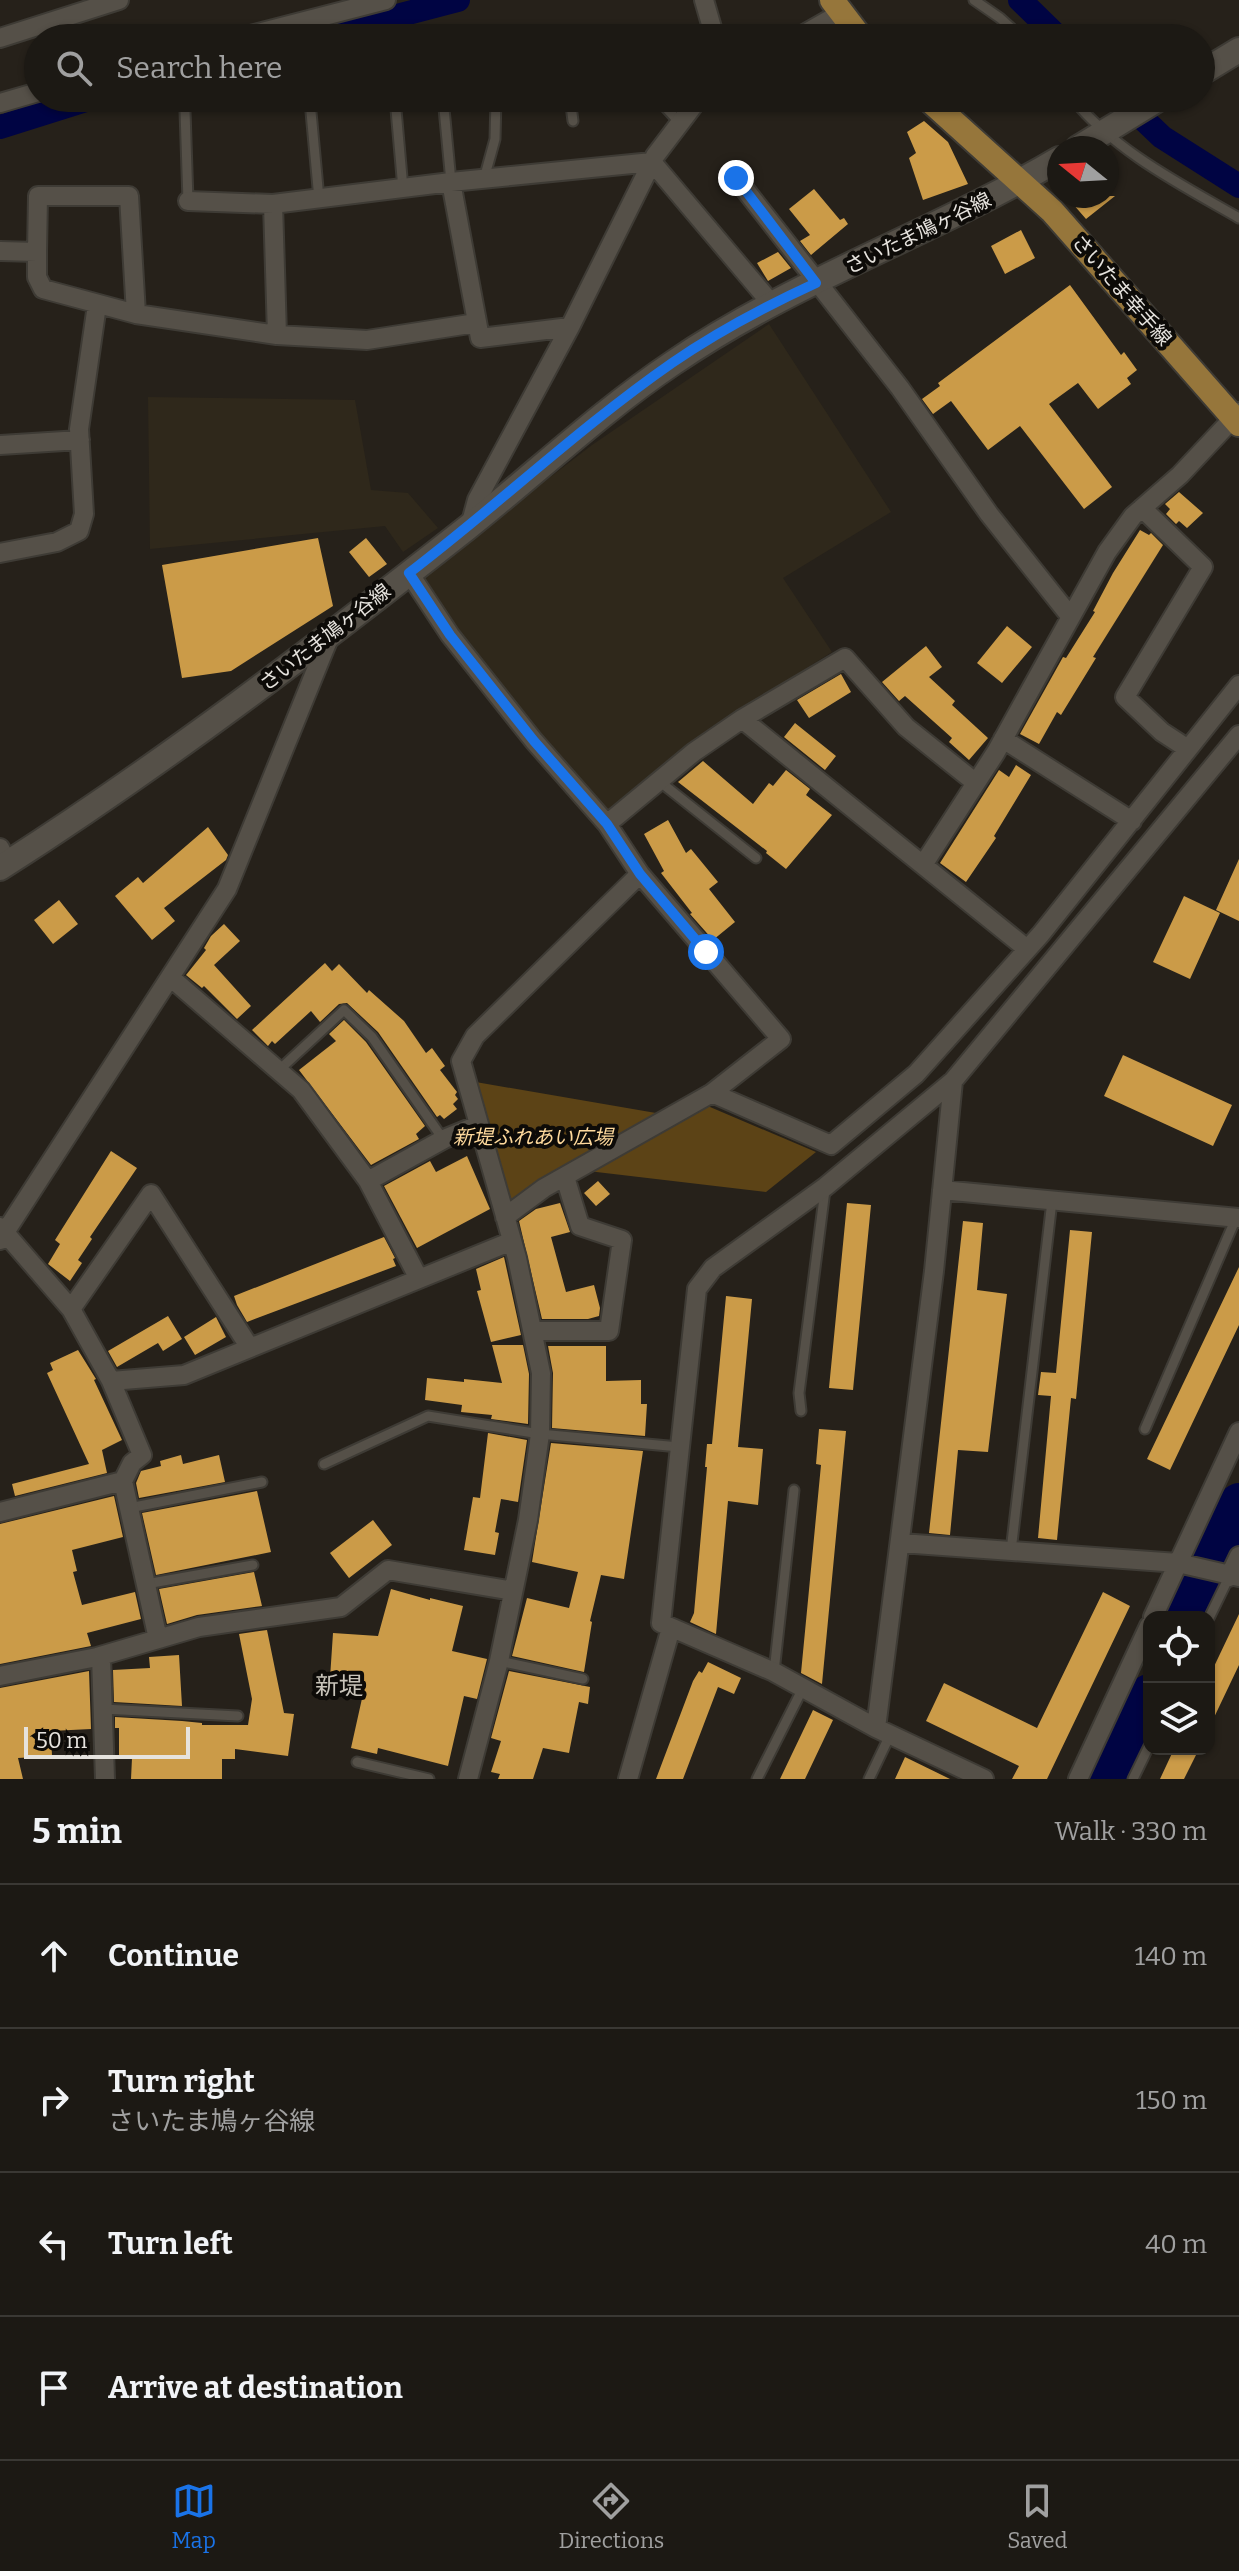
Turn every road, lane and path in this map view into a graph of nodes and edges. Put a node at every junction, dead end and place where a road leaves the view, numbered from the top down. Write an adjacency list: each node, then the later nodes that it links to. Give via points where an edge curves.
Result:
1 (119, 0): 6 (street)
2 (386, 0): 7 (street)
3 (704, 0): 8 (street)
4 (974, 0): 11 (lane)
5 (837, 6): 9 (street); 10 (main road)
6 (44, 24)
7 (293, 24)
8 (711, 24)
9 (814, 24)
10 (850, 24)
11 (1007, 24)
12 (24, 30): 13 (street)
13 (0, 38)
14 (1239, 50): 15 (main road)
15 (1215, 65)
16 (24, 96): 17 (street)
17 (0, 103)
18 (185, 112): 41 (lane)
19 (311, 112): 40 (lane)
20 (396, 112): 39 (lane)
21 (444, 112): 38 (lane)
22 (496, 112): 36 (lane)
23 (572, 112): 29 (lane)
24 (670, 112): 30 (lane)
25 (688, 112): 30 (street)
26 (943, 112): 37 (main road, さいたま幸手線)
27 (1088, 112): 31 (lane)
28 (1138, 112): 31 (main road)
29 (573, 121)
30 (680, 123): 33 (street)
31 (1109, 130): 32 (main road); 43 (lane, via 1137,157)
32 (1099, 136)
33 (652, 162): 36 (street); 47 (street); 51 (street)
34 (1047, 166): 37 (main road, さいたま鳩ヶ谷線)
35 (736, 178): 46 (street)
36 (484, 179): 38 (street)
37 (1021, 180): 46 (main road, さいたま鳩ヶ谷線); 53 (main road, さいたま幸手線)
38 (451, 182): 39 (street); 50 (street)
39 (403, 189): 40 (street)
40 (319, 199): 42 (street)
41 (188, 201): 42 (street)
42 (273, 204): 52 (street)
43 (1239, 218)
44 (0, 251): 45 (street)
45 (37, 252): 48 (street, via 37,277 43,289); 49 (street, via 38,196 129,196)
46 (816, 283): 47 (main road, さいたま鳩ヶ谷線); 60 (street)
47 (771, 303): 57 (main road, さいたま鳩ヶ谷線, via 673,363 574,437)
48 (97, 305): 49 (street); 54 (street)
49 (136, 314): 52 (street)
50 (476, 323): 51 (street, via 480,338); 52 (street, via 367,340)
51 (570, 327): 57 (street, via 477,500)
52 (277, 335)
53 (1237, 418): 56 (street)
54 (80, 440): 55 (street); 58 (street, via 84,514 79,531 57,542)
55 (0, 445)
56 (1142, 508): 60 (street, via 1107,552); 66 (street, via 1203,567 1125,697)
57 (470, 526): 59 (main road, さいたま鳩ヶ谷線)
58 (0, 553)
59 (409, 573): 61 (main road, さいたま鳩ヶ谷線); 70 (street, via 450,635)
60 (1070, 616): 65 (street)
61 (332, 630): 72 (main road, さいたま鳩ヶ谷線, via 206,729 84,814); 76 (street, via 227,889)
62 (1239, 685): 66 (street)
63 (742, 719): 67 (street); 68 (street, via 845,658 906,727); 73 (street)
64 (1239, 735): 78 (street)
65 (1003, 739): 68 (street); 69 (street)
66 (1188, 749): 69 (street)
67 (659, 781): 70 (street); 71 (lane)
68 (976, 783): 73 (street)
69 (1132, 821): 75 (street)
70 (607, 824): 74 (street)
71 (756, 858)
72 (2, 860)
73 (923, 865): 75 (street)
74 (640, 874): 79 (street, via 781,1039); 80 (street, via 475,1036 461,1061)
75 (1027, 949): 79 (street, via 916,1074 831,1145)
76 (170, 977): 77 (street); 89 (street)
77 (278, 1071): 81 (lane, via 344,1010 372,1037); 83 (street, via 301,1090)
78 (953, 1081): 84 (street); 85 (street)
79 (712, 1093): 82 (street)
80 (478, 1125): 81 (street); 87 (street)
81 (444, 1139): 83 (street)
82 (565, 1177): 87 (street); 93 (street, via 580,1226 622,1240 609,1331)
83 (368, 1181): 91 (street)
84 (825, 1187): 96 (lane); 100 (street, via 713,1268 697,1289)
85 (942, 1190): 86 (street); 107 (street)
86 (1053, 1200): 88 (street); 108 (lane)
87 (505, 1217): 90 (street)
88 (1238, 1218): 97 (lane)
89 (2, 1233): 92 (street)
90 (512, 1241): 91 (street); 93 (street)
91 (419, 1279): 94 (street)
92 (71, 1309): 94 (street, via 151,1194); 95 (street)
93 (533, 1331): 99 (street, via 541,1373)
94 (250, 1348): 95 (street, via 184,1375)
95 (111, 1381): 102 (street, via 142,1455)
96 (801, 1411)
97 (1145, 1429)
98 (1239, 1432): 110 (street)
99 (540, 1434): 100 (lane); 101 (lane, via 428,1416); 114 (street)
100 (679, 1447): 117 (street, via 661,1623)
101 (324, 1464)
102 (123, 1481): 105 (street); 106 (street)
103 (262, 1482): 105 (lane)
104 (794, 1490): 122 (lane)
105 (129, 1508): 113 (street)
106 (0, 1512)
107 (901, 1543): 108 (street); 128 (street)
108 (1011, 1551): 110 (street)
109 (1239, 1556): 112 (street)
110 (1178, 1563): 112 (street); 115 (street)
111 (253, 1565): 113 (lane)
112 (1234, 1577): 116 (lane)
113 (146, 1584): 118 (street)
114 (513, 1591): 118 (street, via 388,1570 341,1607 199,1627); 121 (street)
115 (1156, 1611)
116 (1213, 1611)
117 (671, 1628): 122 (street); 134 (street)
118 (158, 1639): 120 (street)
119 (1143, 1639): 138 (street)
120 (101, 1656): 123 (street); 126 (street)
121 (499, 1661): 124 (lane); 133 (street)
122 (774, 1672): 125 (street)
123 (0, 1676)
124 (583, 1679)
125 (803, 1688): 128 (street); 135 (lane)
126 (103, 1709): 127 (lane); 131 (street)
127 (238, 1716)
128 (883, 1731): 136 (lane); 137 (street)
129 (1145, 1755): 139 (lane)
130 (357, 1762): 132 (lane)
131 (105, 1779)
132 (429, 1779)
133 (468, 1779)
134 (628, 1779)
135 (757, 1779)
136 (869, 1779)
137 (984, 1779)
138 (1078, 1779)
139 (1133, 1779)

